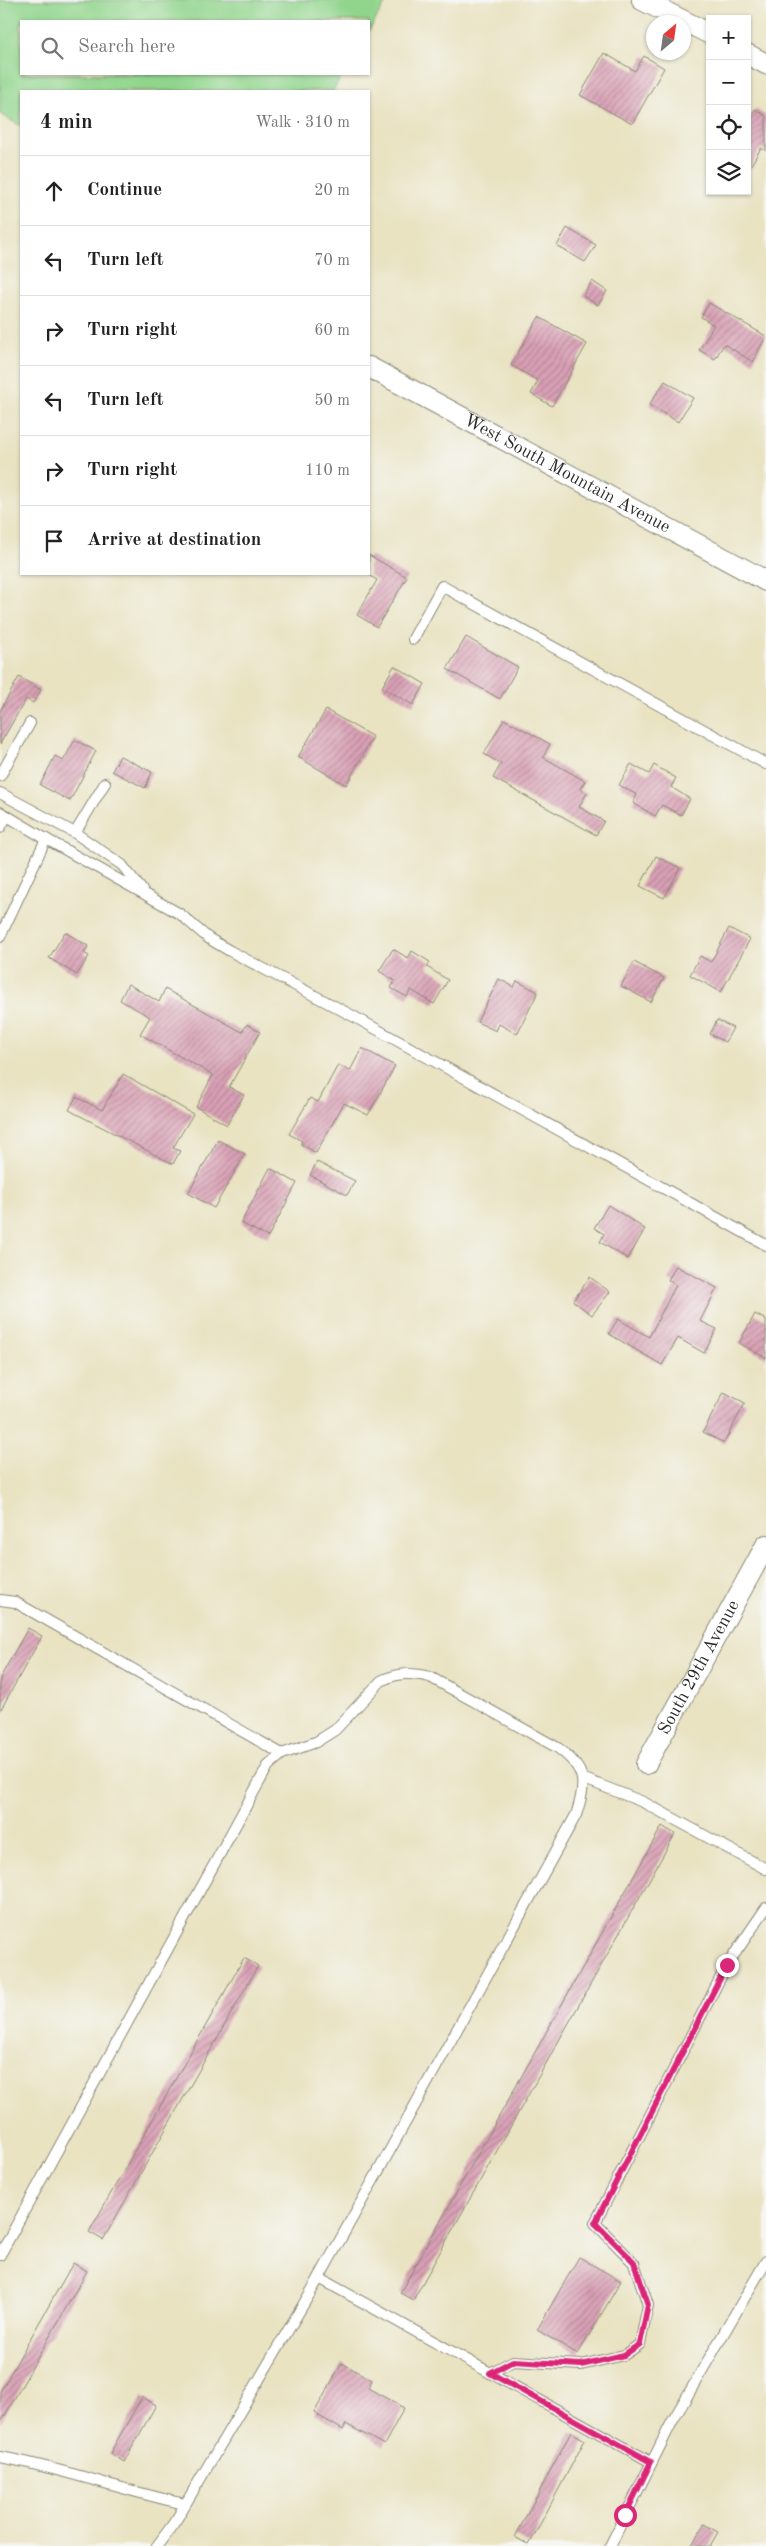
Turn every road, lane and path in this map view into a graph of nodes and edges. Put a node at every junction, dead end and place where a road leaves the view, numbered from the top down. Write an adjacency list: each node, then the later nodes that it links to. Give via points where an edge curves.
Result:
1 (642, 0): 2 (street)
2 (706, 32)
3 (751, 56): 4 (street)
4 (766, 64)
5 (370, 368): 6 (street, West South Mountain Avenue)
6 (766, 581)
7 (413, 639): 9 (lane, via 442,586)
8 (30, 723): 10 (lane)
9 (766, 764)
10 (0, 776)
11 (105, 783): 15 (lane)
12 (0, 793): 15 (lane)
13 (3, 814): 14 (lane); 16 (lane)
14 (0, 828)
15 (75, 833): 17 (lane, via 122,865)
16 (46, 839): 17 (lane); 18 (lane)
17 (144, 893): 19 (lane, via 180,914 208,938 230,951)
18 (0, 937)
19 (766, 1245)
20 (766, 1545): 23 (street, South 29th Avenue)
21 (0, 1600): 22 (lane, via 15,1602)
22 (282, 1754): 24 (lane, via 316,1742 334,1730 381,1681 390,1676 415,1674 430,1677 558,1748 576,1761); 27 (lane, via 268,1766)
23 (646, 1764)
24 (582, 1778): 25 (lane, via 643,1802); 29 (lane, via 582,1797 576,1815)
25 (766, 1869)
26 (766, 1908): 30 (lane, via 727,1965 595,2223 634,2262 648,2305 640,2344 624,2355 581,2365 513,2361)
27 (0, 2255)
28 (766, 2261): 32 (lane)
29 (319, 2278): 30 (lane); 33 (lane)
30 (490, 2373): 32 (lane)
31 (0, 2457): 33 (lane)
32 (651, 2462): 35 (lane)
33 (185, 2504): 34 (lane)
34 (157, 2546)
35 (610, 2546)

